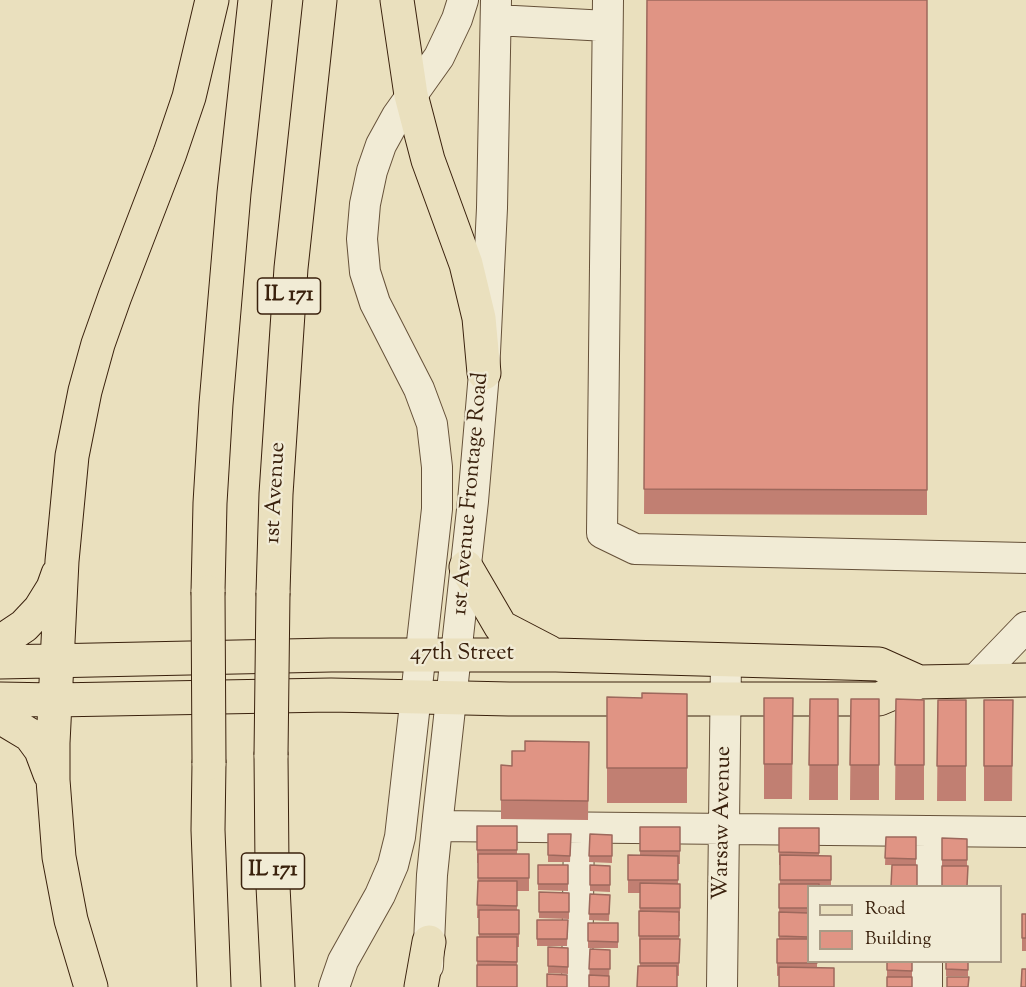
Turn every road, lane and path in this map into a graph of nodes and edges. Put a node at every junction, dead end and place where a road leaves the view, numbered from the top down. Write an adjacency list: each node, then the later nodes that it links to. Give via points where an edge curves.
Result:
1 (212, 0): 11 (main road, via 189,97 115,296 85,391 72,456)
2 (255, 0): 40 (main road, IL 171, bridge, via 234,193 210,503 209,854)
3 (320, 0): 41 (main road, 1st Avenue / IL 171, bridge, via 291,268 276,494 271,755)
4 (397, 0): 8 (main road)
5 (463, 0): 8 (street, 1st Avenue Frontage Road, via 458,20 439,57)
6 (496, 10): 7 (street); 9 (street, 1st Avenue Frontage Road)
7 (607, 13): 10 (street, via 602,533 635,549)
8 (411, 95): 9 (main road, via 428,160 466,264 479,318); 15 (street, 1st Avenue Frontage Road, via 396,116 375,162 362,239 365,272 375,303 419,388 432,424 437,509)
9 (484, 373): 12 (street, 1st Avenue Frontage Road)
10 (1026, 558)
11 (62, 561): 14 (main road, via 53,588 40,609); 20 (main road)
12 (466, 567): 16 (street, 1st Avenue Frontage Road); 17 (main road, via 501,627)
13 (1026, 627): 22 (street)
14 (0, 642)
15 (419, 654): 16 (main road, 47th Street); 20 (main road, 47th Street); 24 (street, 1st Avenue Frontage Road)
16 (456, 655): 17 (main road, 47th Street); 25 (street, 1st Avenue Frontage Road)
17 (556, 655): 18 (main road, 47th Street)
18 (726, 660): 23 (main road, 47th Street, via 879,664); 28 (street, Warsaw Avenue)
19 (0, 662): 20 (main road, 47th Street)
20 (57, 662): 27 (main road)
21 (1026, 680): 22 (main road, 47th Street)
22 (974, 681): 23 (main road, 47th Street)
23 (920, 682): 28 (main road, 47th Street, via 879,699)
24 (414, 696): 25 (main road, 47th Street); 27 (main road, 47th Street); 42 (street, 1st Avenue Frontage Road, via 406,796 393,865 343,961)
25 (452, 698): 28 (main road, 47th Street); 31 (street, 1st Avenue Frontage Road)
26 (0, 699): 27 (main road, 47th Street)
27 (55, 700): 30 (main road)
28 (725, 700): 33 (street, Warsaw Avenue)
29 (0, 717): 30 (main road, via 30,735)
30 (53, 780): 39 (main road, via 70,920)
31 (437, 826): 32 (street); 37 (street, 1st Avenue Frontage Road)
32 (579, 827): 33 (street); 45 (street)
33 (723, 829): 34 (street); 46 (street, Warsaw Avenue)
34 (928, 831): 35 (street); 36 (street)
35 (1026, 832)
36 (928, 885)
37 (429, 942): 43 (main road); 44 (street, 1st Avenue Frontage Road)
38 (927, 963): 47 (street)
39 (91, 987)
40 (214, 987)
41 (278, 987)
42 (334, 987)
43 (421, 987)
44 (428, 987)
45 (577, 987)
46 (722, 987)
47 (927, 987)

